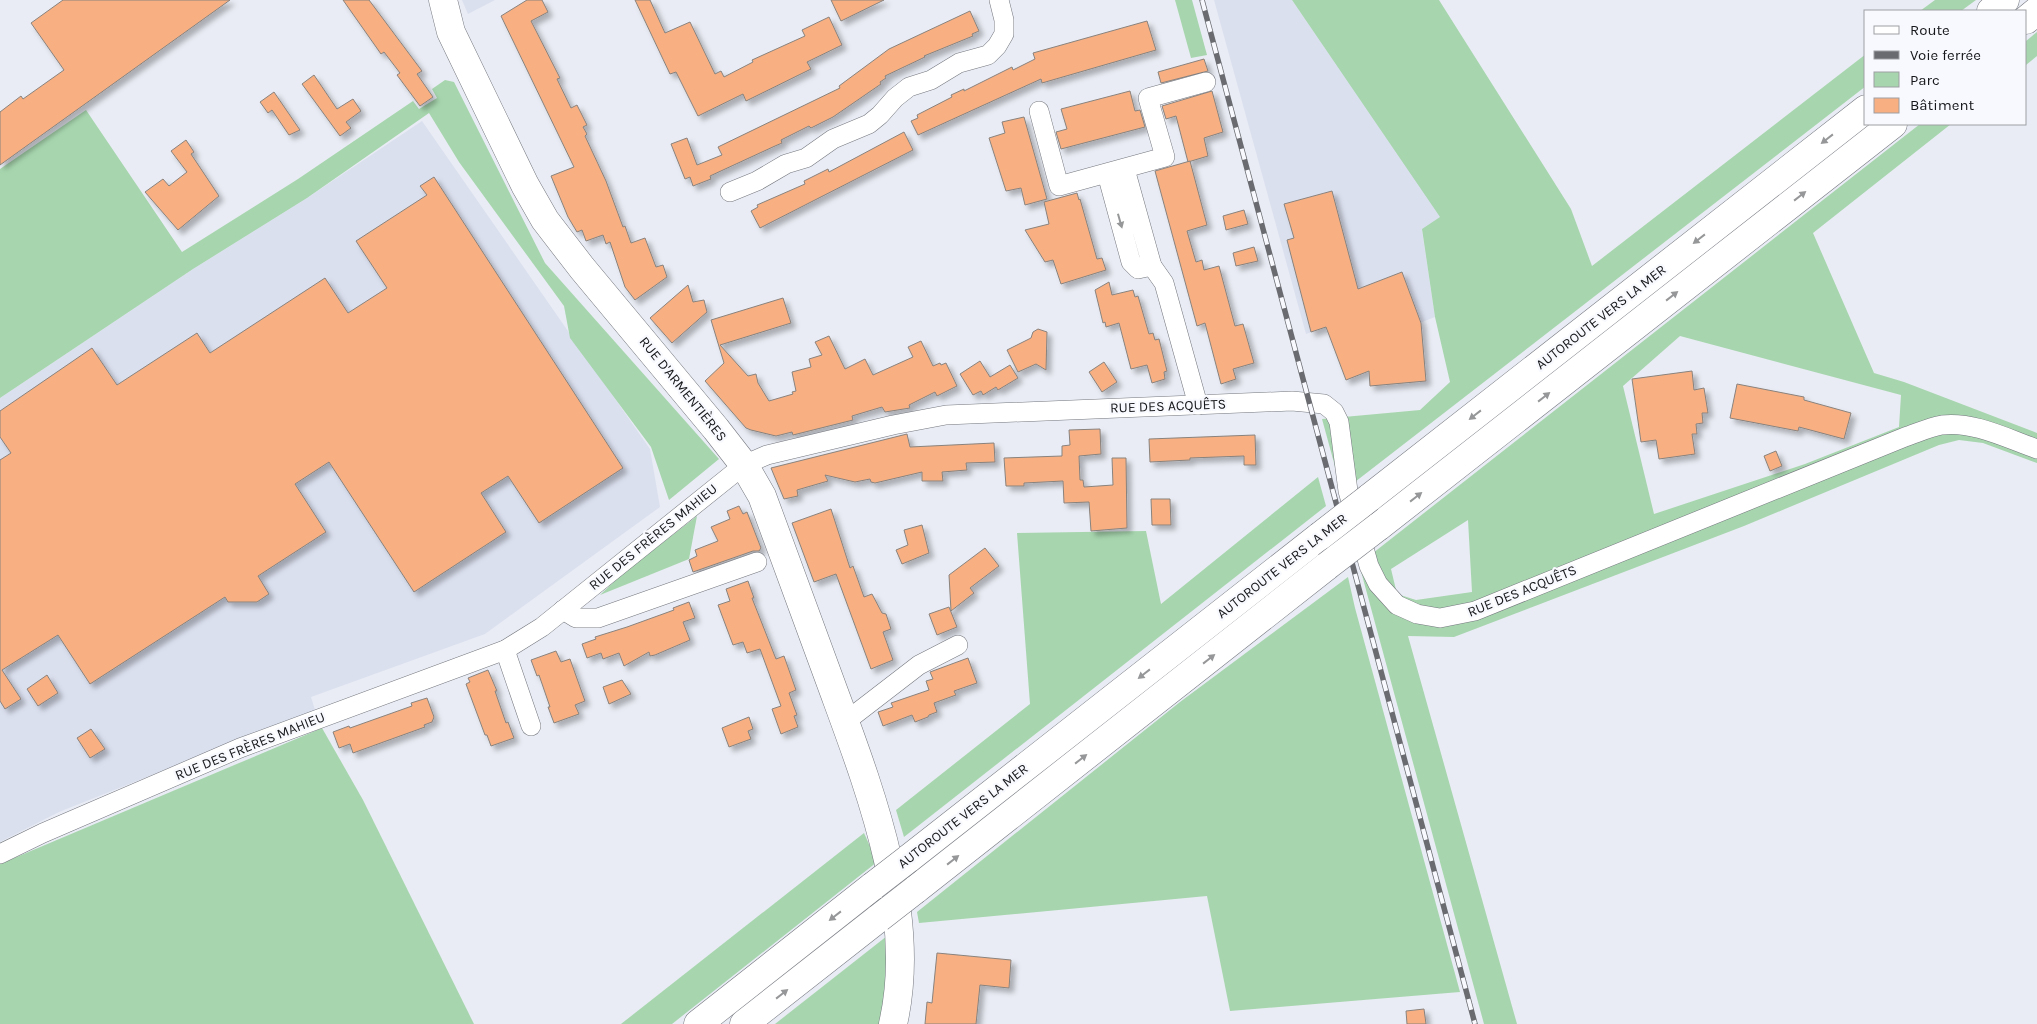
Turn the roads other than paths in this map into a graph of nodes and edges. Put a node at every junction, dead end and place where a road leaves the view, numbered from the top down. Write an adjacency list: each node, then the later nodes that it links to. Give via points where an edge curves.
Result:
1 (431, 0): 8 (main road, RUE D'ARMENTIÈRES)
2 (443, 0): 8 (main road, RUE D'ARMENTIÈRES)
3 (999, 0): 14 (street, via 1005,28 997,46 983,58 959,63 932,80 910,87 869,124 833,139 806,158 786,164)
4 (2005, 0): 5 (main road)
5 (1992, 10)
6 (2037, 11): 7 (main road)
7 (2027, 19)
8 (450, 32): 17 (main road, RUE D'ARMENTIÈRES, via 545,220)
9 (1206, 82): 13 (street, via 1148,98 1165,157)
10 (1039, 111): 13 (street, via 1059,186)
11 (1864, 111): 26 (main road, AUTOROUTE VERS LA MER, one-way to 26, bridge)
12 (1892, 125): 27 (main road, one-way to 12, bridge)
13 (1116, 171): 15 (street, via 1152,266 1164,283)
14 (730, 192)
15 (1198, 405): 16 (street, RUE DES ACQUÊTS, via 1309,402 1332,409 1339,422 1348,491 1374,579 1402,608 1440,618 1475,611 1930,428 1966,426); 17 (street, RUE DES ACQUÊTS, via 946,415 767,456)
16 (2037, 449)
17 (744, 465): 19 (street, RUE DES FRÈRES MAHIEU); 22 (main road, RUE D'ARMENTIÈRES, via 762,496)
18 (757, 562): 19 (street, via 598,618 576,618)
19 (562, 610): 21 (street, RUE DES FRÈRES MAHIEU)
20 (958, 645): 22 (street, via 919,665)
21 (505, 650): 23 (street); 25 (street, RUE DES FRÈRES MAHIEU, via 240,748)
22 (845, 722): 24 (main road, RUE D'ARMENTIÈRES)
23 (531, 726)
24 (863, 773): 28 (main road, RUE D'ARMENTIÈRES, via 881,837 896,912 900,975); 29 (main road, RUE D'ARMENTIÈRES, via 888,830 905,898 909,969)
25 (0, 854)
26 (698, 1024)
27 (744, 1024)
28 (893, 1024)
29 (905, 1024)

